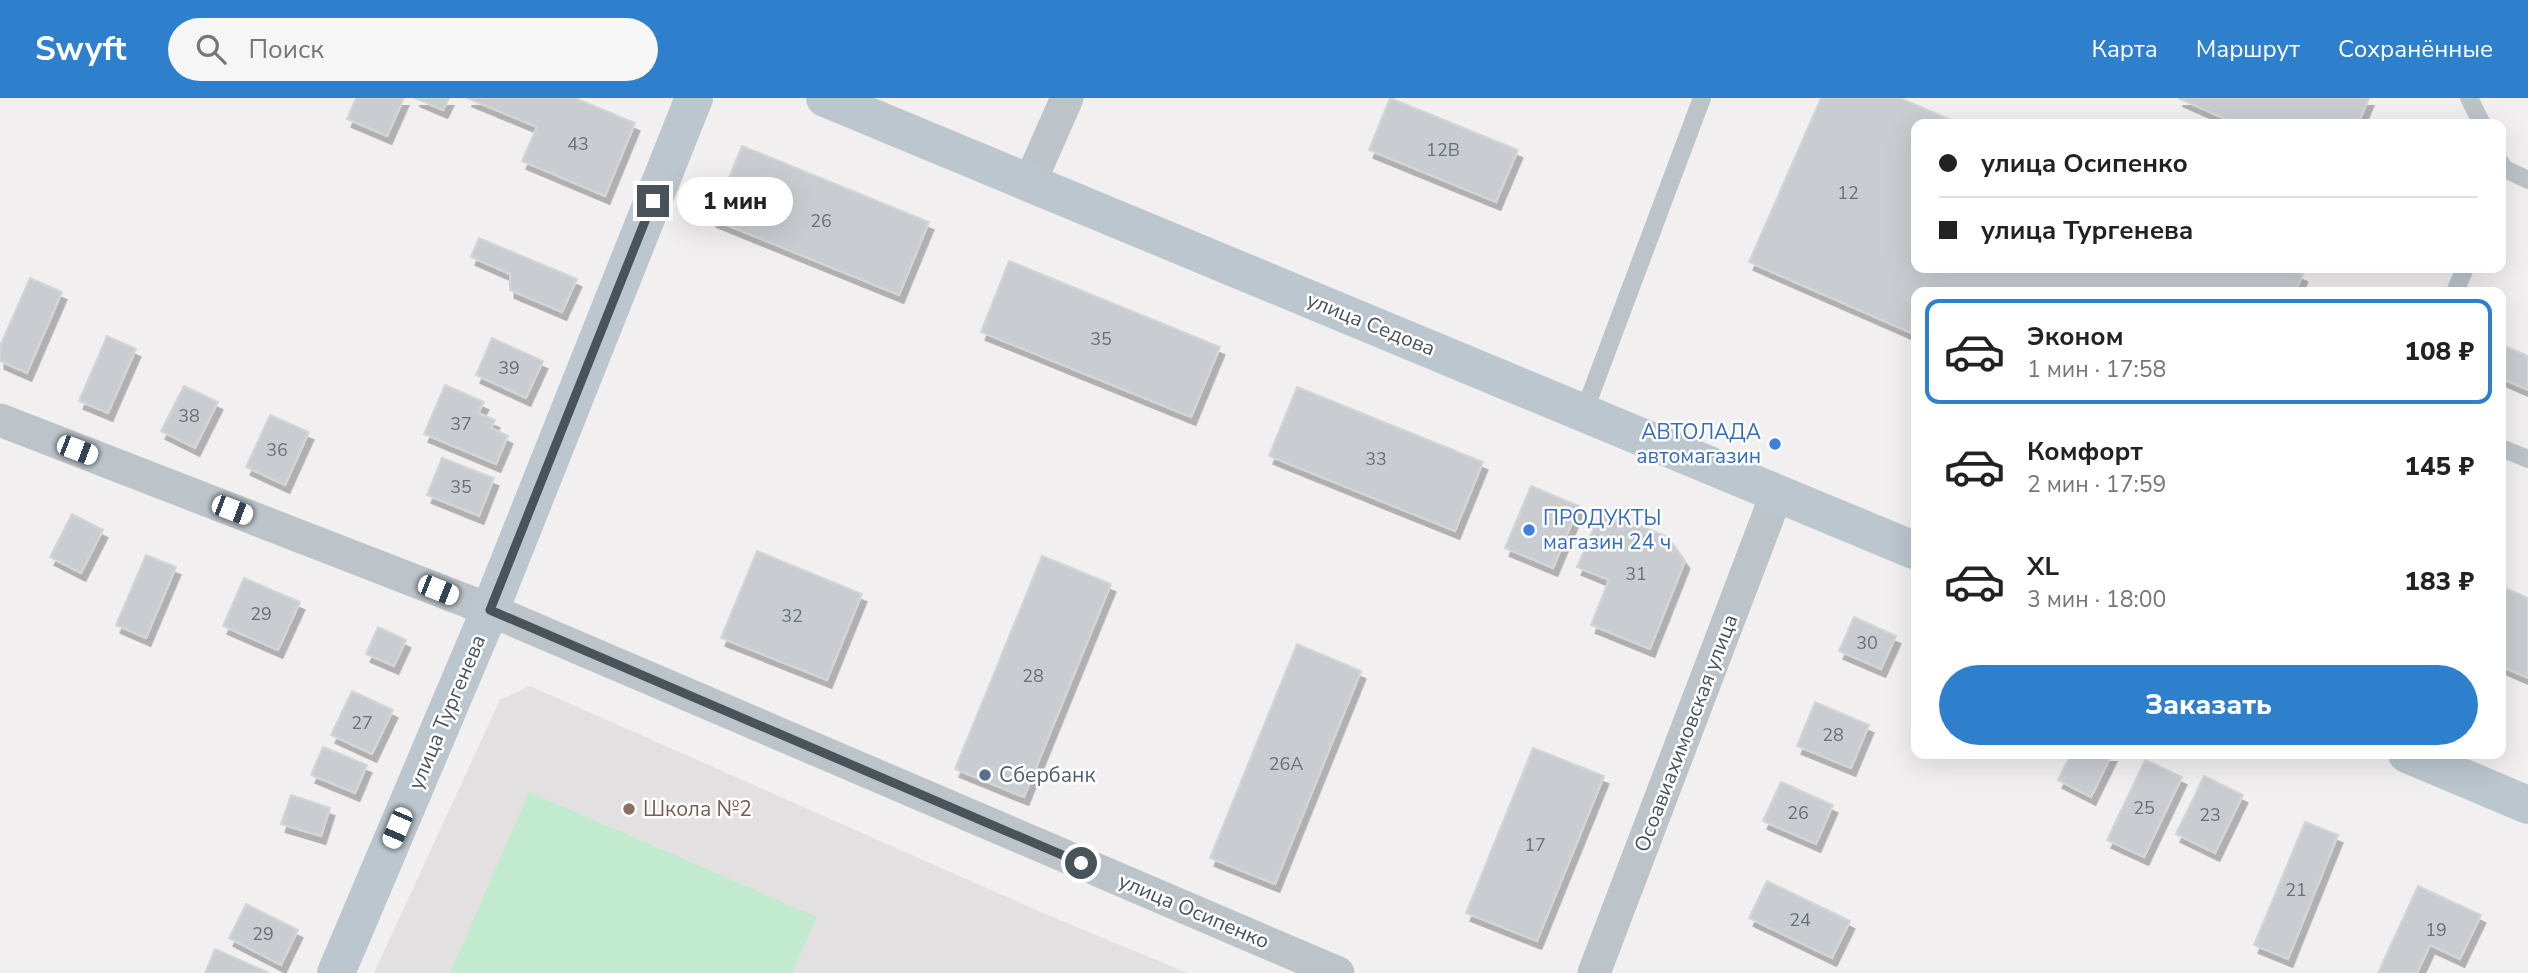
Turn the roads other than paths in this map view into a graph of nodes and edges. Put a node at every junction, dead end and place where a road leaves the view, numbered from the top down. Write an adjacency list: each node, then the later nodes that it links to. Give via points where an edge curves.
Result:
1 (694, 98): 16 (main road, улица Тургенева)
2 (825, 98): 9 (main road, улица Седова)
3 (1067, 98): 9 (street)
4 (1702, 98): 10 (lane)
5 (2469, 98): 6 (lane)
6 (2480, 119)
7 (2506, 170): 8 (lane)
8 (2528, 180)
9 (1030, 183): 10 (main road, улица Седова)
10 (1584, 412): 14 (main road, улица Седова)
11 (0, 420): 16 (street, улица Осипенко)
12 (2506, 449): 13 (lane)
13 (2528, 459)
14 (1777, 493): 15 (main road, улица Седова); 21 (street, Осоавиахимовская улица)
15 (1911, 549)
16 (490, 610): 19 (main road, улица Тургенева); 20 (street, улица Осипенко)
17 (2419, 759): 18 (main road)
18 (2528, 804)
19 (336, 973)
20 (1338, 973)
21 (1594, 973)

